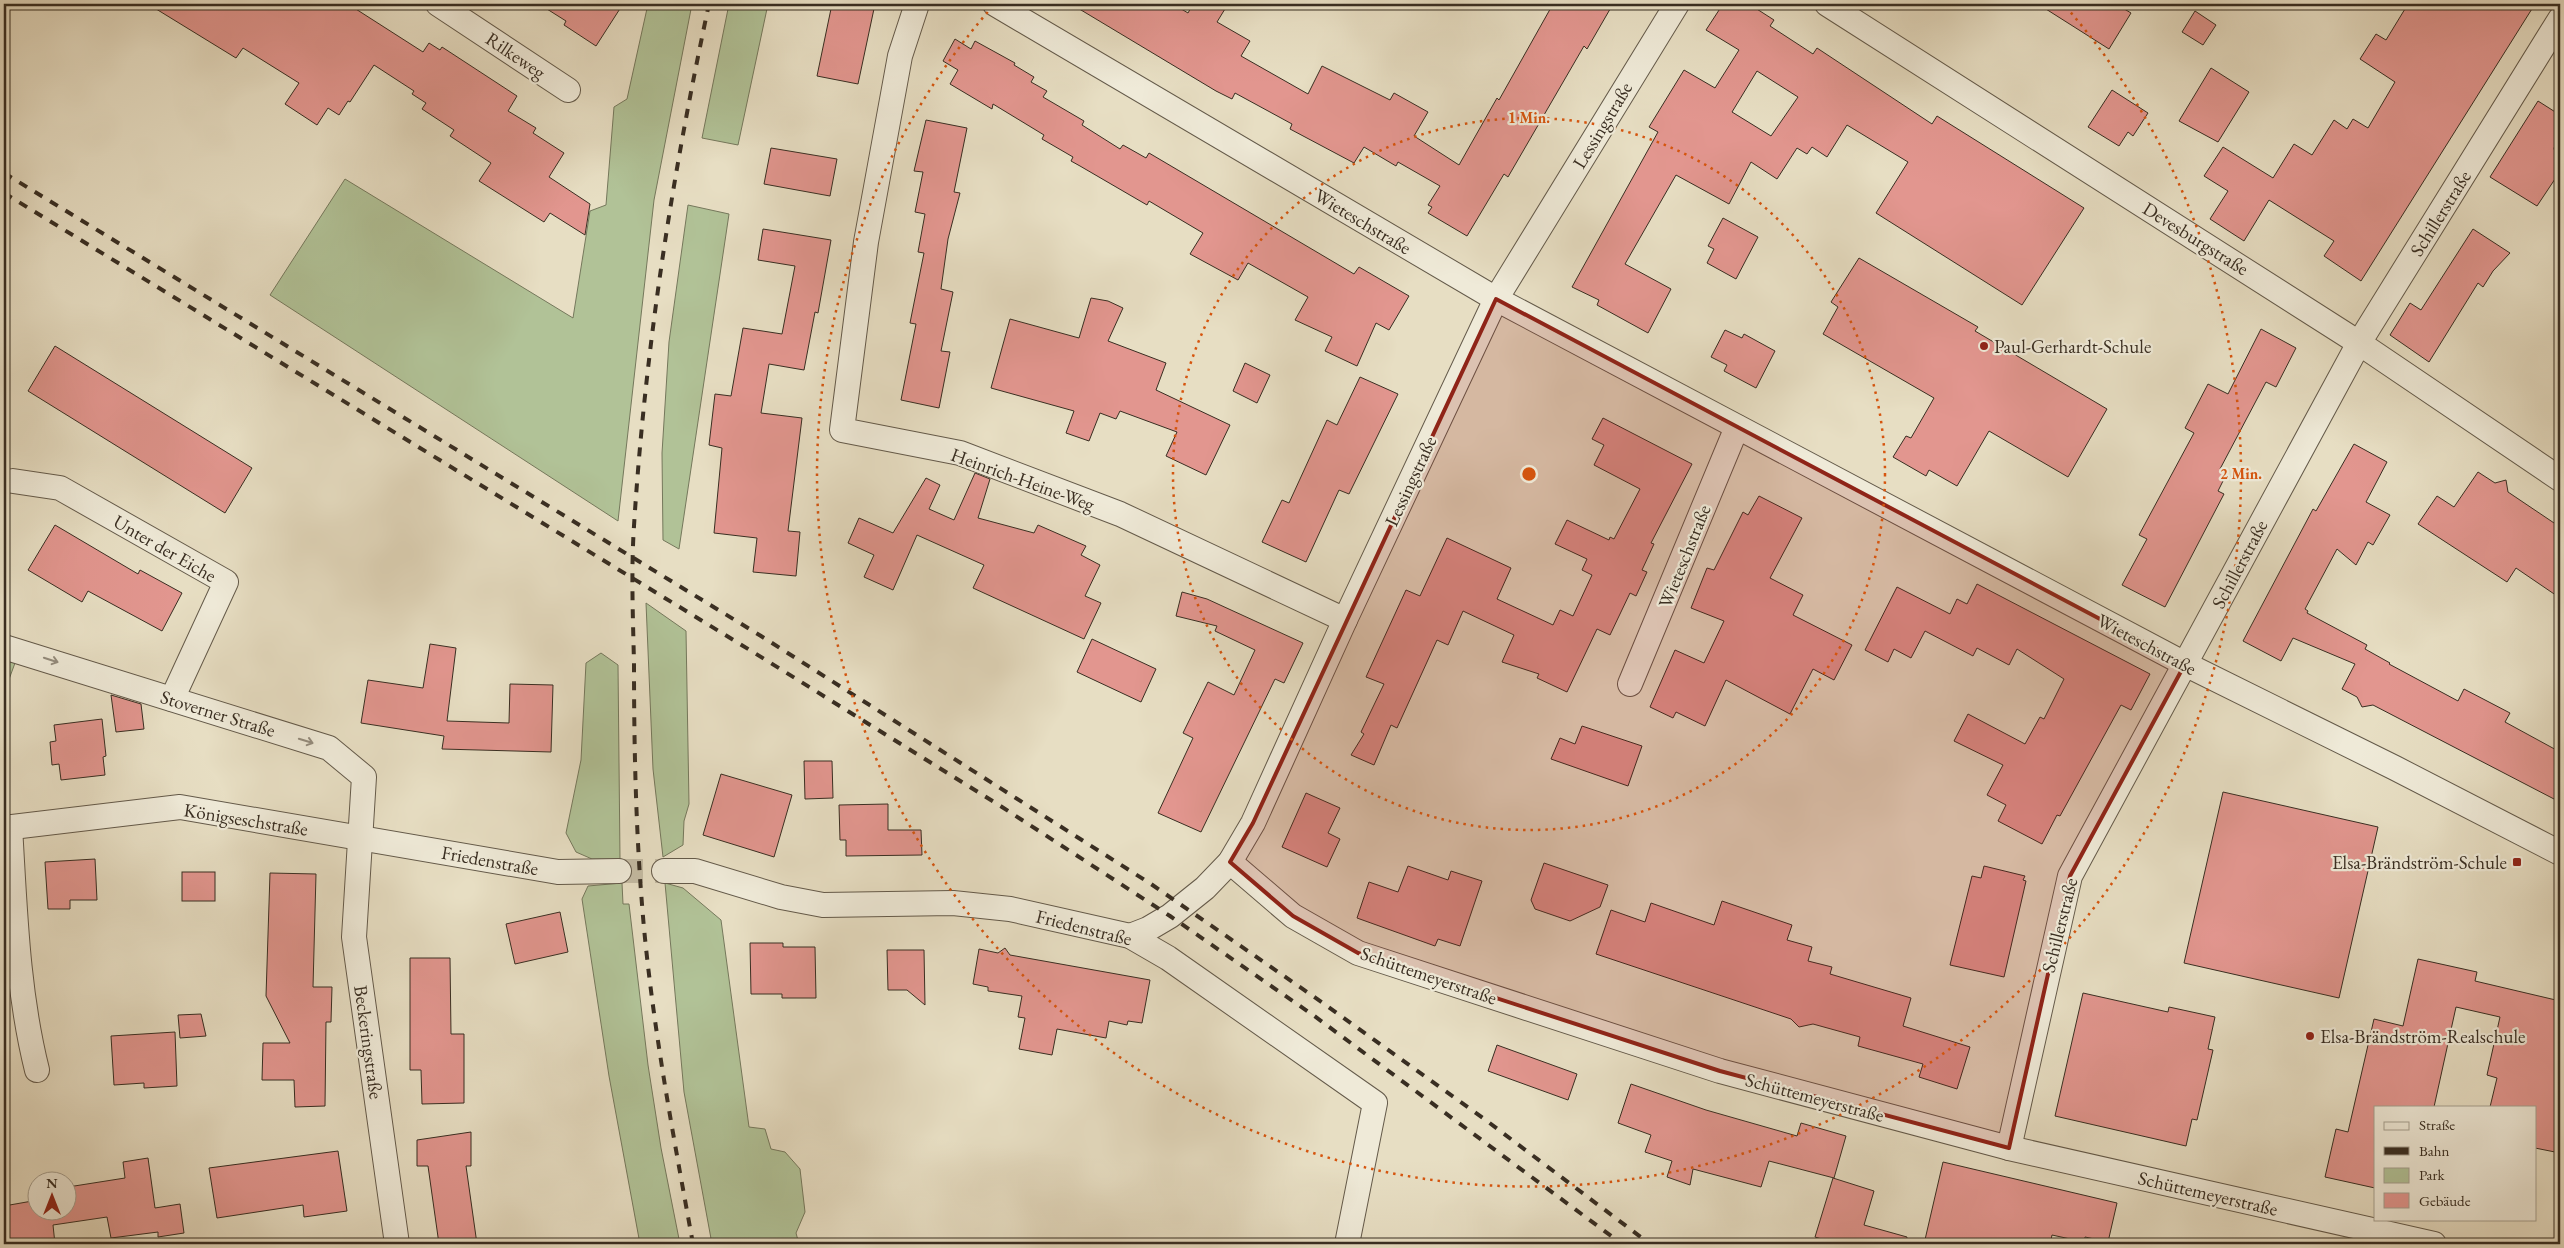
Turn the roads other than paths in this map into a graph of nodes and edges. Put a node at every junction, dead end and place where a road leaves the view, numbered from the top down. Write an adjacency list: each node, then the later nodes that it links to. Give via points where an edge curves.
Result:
1 (438, 4): 7 (street, Rilkeweg)
2 (917, 4): 13 (street, Heinrich-Heine-Weg, via 900,56 866,242 842,430 960,453 1120,514)
3 (995, 4): 8 (street, Wieteschstraße)
4 (1677, 4): 8 (street, Lessingstraße)
5 (1827, 4): 9 (street, Devesburgstraße)
6 (2560, 19): 9 (street, Schillerstraße)
7 (568, 90)
8 (1496, 300): 10 (street, Wieteschstraße); 13 (street, Lessingstraße)
9 (2359, 342): 11 (street, Devesburgstraße); 15 (street, Schillerstraße)
10 (1737, 427): 15 (street, Wieteschstraße); 16 (street, Wieteschstraße)
11 (2560, 479)
12 (13, 480): 17 (street, Unter der Eiche, via 60,488 226,582)
13 (1345, 620): 21 (street, Lessingstraße, via 1253,823)
14 (4, 647): 17 (street, Stoverner Straße, one-way to 17)
15 (2185, 664): 20 (street, Wieteschstraße); 26 (street, Schillerstraße, via 2070,876)
16 (1630, 684)
17 (172, 699): 19 (street, Stoverner Straße, one-way to 19, via 329,748 364,777)
18 (7, 827): 19 (street, Königseschstraße, via 180,807); 25 (street, Königseschstraße, via 26,1024)
19 (361, 839): 23 (street, Friedenstraße, via 558,872); 27 (street, Beckeringstraße, via 354,937)
20 (2560, 854)
21 (1230, 862): 24 (street, Lessingstraße, via 1205,888 1170,916); 26 (street, Schüttemeyerstraße, via 1293,916 1358,953 1720,1071)
22 (664, 871): 24 (street, Friedenstraße, via 695,871 781,897 823,905 953,903 1010,909)
23 (619, 872)
24 (1130, 936): 28 (street, Friedenstraße, via 1168,958 1375,1103)
25 (37, 1070)
26 (2009, 1148): 29 (street, Schüttemeyerstraße)
27 (397, 1244)
28 (1347, 1244)
29 (2434, 1244)

